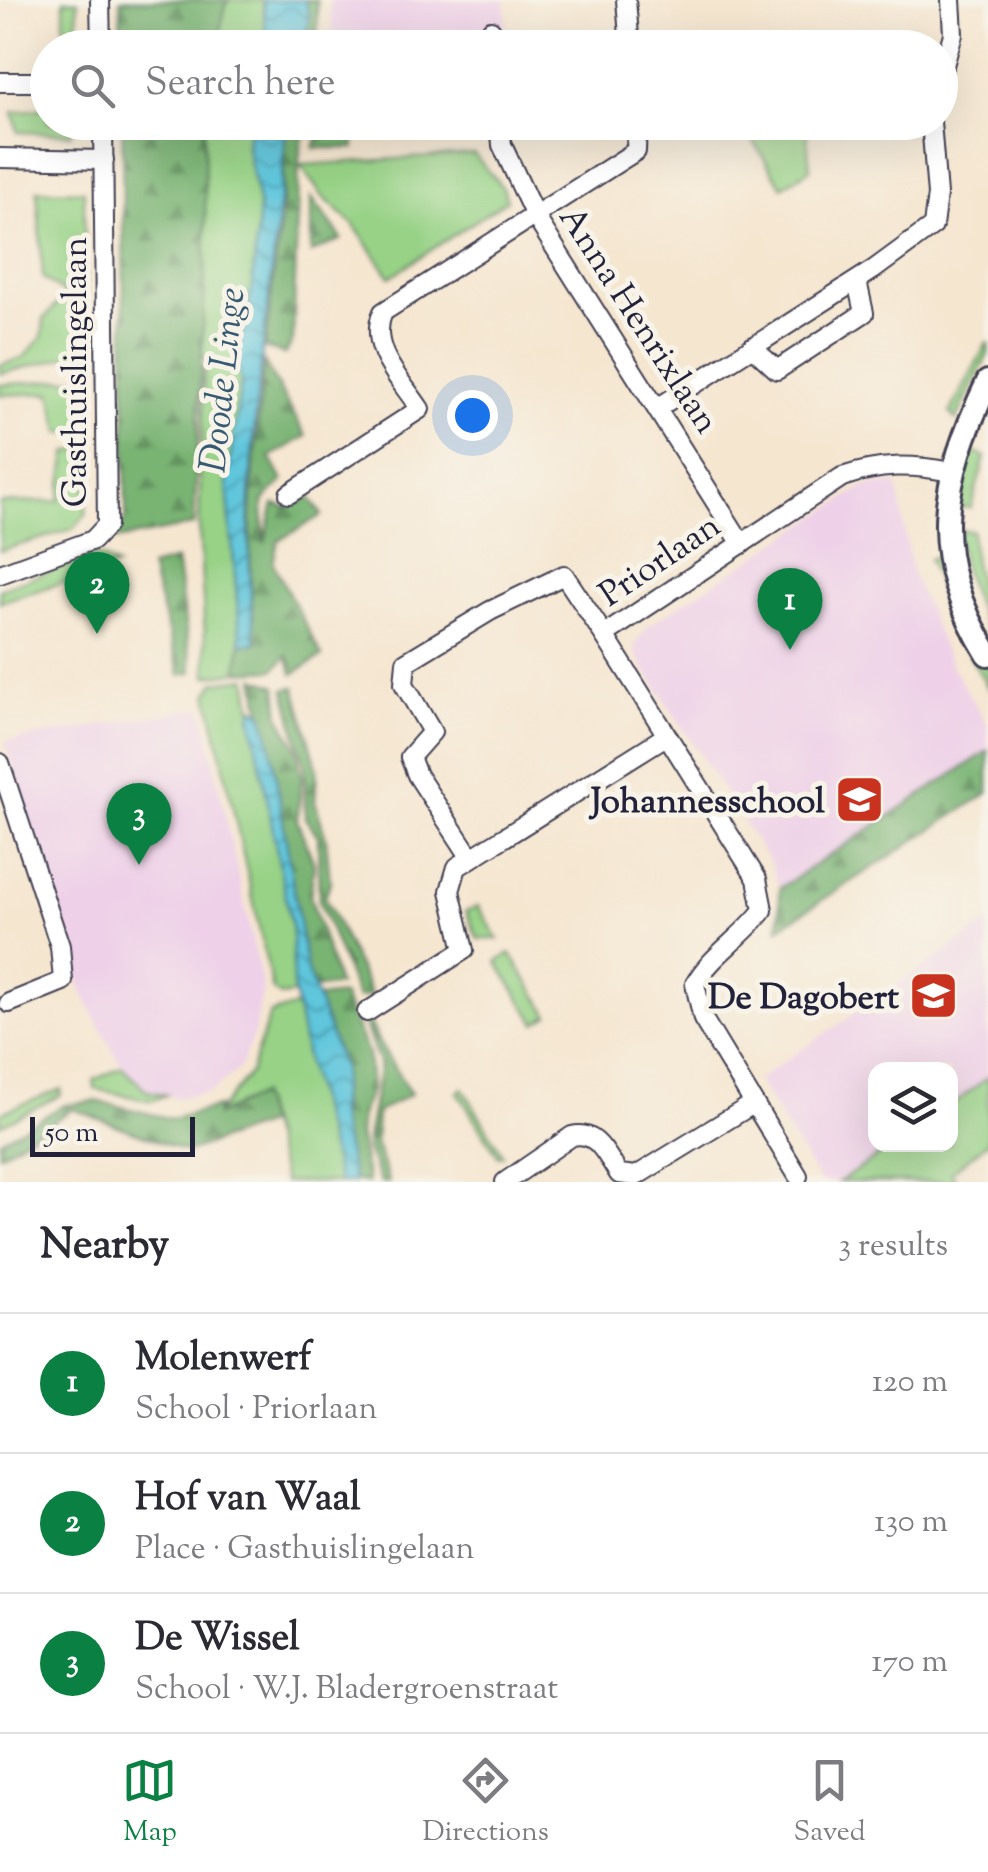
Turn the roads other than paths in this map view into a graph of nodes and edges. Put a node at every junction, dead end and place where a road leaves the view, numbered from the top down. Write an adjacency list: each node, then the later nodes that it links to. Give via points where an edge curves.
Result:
1 (100, 0): 4 (street)
2 (626, 0): 5 (street)
3 (951, 0): 6 (street)
4 (101, 30)
5 (628, 30)
6 (953, 30)
7 (0, 82): 8 (street)
8 (30, 82)
9 (103, 140): 14 (street, Gasthuislingelaan)
10 (502, 140): 15 (street, Anna Henrixlaan)
11 (636, 140): 15 (street, via 636,151)
12 (932, 140): 16 (street, via 933,226)
13 (0, 158): 14 (street)
14 (104, 160): 23 (street, Gasthuislingelaan, via 107,525 93,540)
15 (536, 216): 19 (street, Anna Henrixlaan); 21 (street, via 383,312 380,348 420,410)
16 (856, 280): 17 (street); 17 (street, via 864,313 777,370)
17 (752, 347): 19 (street)
18 (988, 382): 20 (street)
19 (659, 407): 22 (street, Anna Henrixlaan)
20 (951, 472): 22 (street, Priorlaan, via 912,464 857,472); 25 (street, via 948,548 966,611)
21 (289, 494)
22 (742, 544): 24 (street, Priorlaan)
23 (0, 574)
24 (604, 635): 26 (street, Priorlaan); 28 (street, via 564,575 406,662 404,684 432,732 410,757)
25 (988, 654)
26 (666, 736): 28 (street); 31 (street, Priorlaan, via 757,879 763,910 708,962 695,984 703,1019)
27 (0, 763): 29 (street, via 60,946 63,982)
28 (471, 858): 30 (street, via 457,867 450,891 464,950)
29 (9, 1003)
30 (367, 1012)
31 (753, 1104): 32 (street, Priorlaan); 33 (street, via 636,1176 619,1174 594,1137 583,1133)
32 (798, 1176)
33 (504, 1182)

